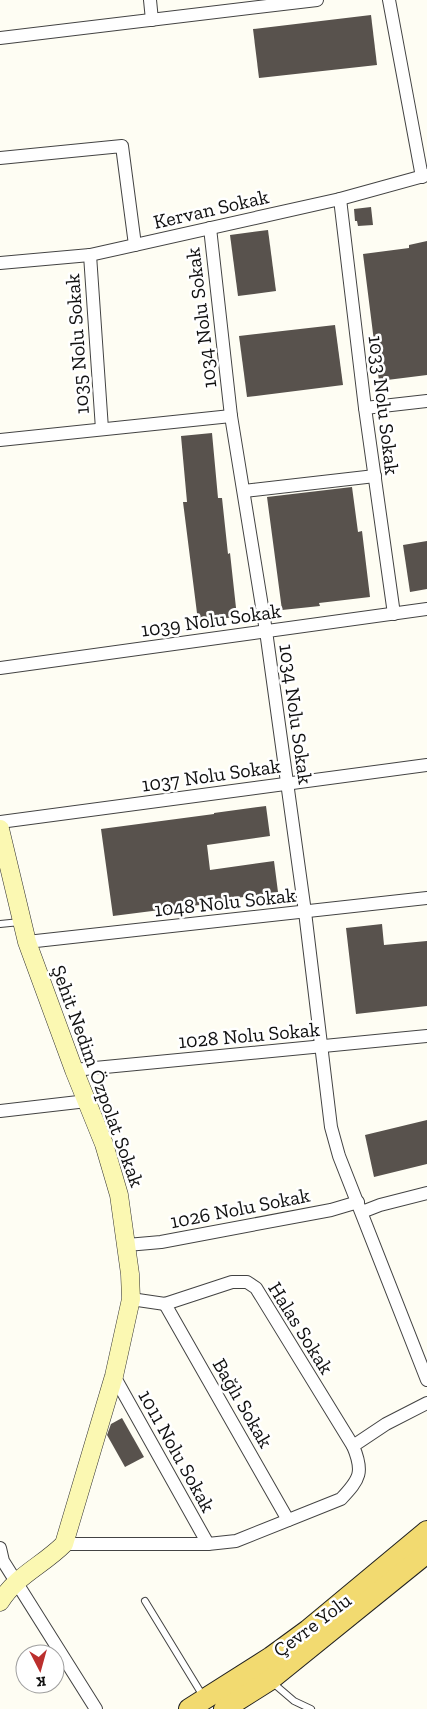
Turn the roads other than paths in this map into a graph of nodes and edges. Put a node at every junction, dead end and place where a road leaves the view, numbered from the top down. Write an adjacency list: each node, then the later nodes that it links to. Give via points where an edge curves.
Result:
1 (150, 0): 4 (street)
2 (317, 0): 4 (street)
3 (389, 0): 7 (street)
4 (152, 20): 5 (street)
5 (0, 38)
6 (0, 158): 10 (street, via 122,146)
7 (425, 176): 8 (street, Kervan Sokak)
8 (340, 200): 9 (street, Kervan Sokak); 14 (street, 1033 Nolu Sokak)
9 (210, 228): 10 (street, Kervan Sokak); 15 (street, 1034 Nolu Sokak)
10 (134, 245): 11 (street, Kervan Sokak)
11 (90, 256): 12 (street, Kervan Sokak); 16 (street, 1035 Nolu Sokak)
12 (0, 263)
13 (427, 401): 14 (street)
14 (365, 408): 18 (street, 1033 Nolu Sokak)
15 (232, 416): 16 (street); 19 (street, 1034 Nolu Sokak)
16 (102, 429): 17 (street)
17 (0, 440)
18 (374, 476): 19 (street); 21 (street, 1033 Nolu Sokak)
19 (244, 491): 22 (street, 1034 Nolu Sokak)
20 (427, 610): 21 (street, 1039 Nolu Sokak)
21 (394, 614): 22 (street, 1039 Nolu Sokak)
22 (266, 631): 23 (street, 1039 Nolu Sokak); 25 (street, 1034 Nolu Sokak)
23 (0, 668)
24 (427, 765): 25 (street, 1037 Nolu Sokak)
25 (286, 784): 26 (street, 1037 Nolu Sokak); 29 (street, 1034 Nolu Sokak)
26 (0, 822)
27 (0, 829): 30 (street, Şehit Nedim Özpolat Sokak)
28 (427, 898): 29 (street, 1048 Nolu Sokak)
29 (305, 912): 32 (street, 1048 Nolu Sokak); 34 (street, 1034 Nolu Sokak)
30 (21, 922): 31 (lane); 32 (street, Şehit Nedim Özpolat Sokak)
31 (0, 924)
32 (27, 942): 35 (street, Şehit Nedim Özpolat Sokak)
33 (427, 1036): 34 (street, 1028 Nolu Sokak)
34 (320, 1047): 35 (street, 1028 Nolu Sokak); 39 (street, 1034 Nolu Sokak, via 331,1127)
35 (74, 1070): 36 (street, Şehit Nedim Özpolat Sokak)
36 (87, 1102): 37 (street); 40 (street, Şehit Nedim Özpolat Sokak, via 119,1195)
37 (0, 1111)
38 (427, 1194): 39 (street, 1026 Nolu Sokak)
39 (360, 1207): 40 (street, 1026 Nolu Sokak, via 161,1242); 44 (street, 1034 Nolu Sokak)
40 (127, 1245): 41 (street, Şehit Nedim Özpolat Sokak)
41 (131, 1299): 42 (street, Halas Sokak); 43 (street, Şehit Nedim Özpolat Sokak)
42 (165, 1304): 46 (street, Halas Sokak, via 232,1282 247,1282 256,1288); 47 (street, Bağlı Sokak)
43 (114, 1376): 49 (street, Şehit Nedim Özpolat Sokak); 50 (street, 1011 Nolu Sokak)
44 (427, 1380)
45 (427, 1403): 46 (street)
46 (353, 1446): 47 (street, Halas Sokak, via 359,1461 359,1476 352,1487 341,1499)
47 (288, 1520): 50 (street, Halas Sokak, via 236,1540)
48 (427, 1531): 57 (main road, Çevre Yolu, via 308,1630)
49 (64, 1544): 50 (street, Halas Sokak); 53 (street)
50 (208, 1544)
51 (0, 1548): 53 (street, via 3,1561)
52 (427, 1553): 56 (main road, Çevre Yolu)
53 (16, 1581): 54 (street); 58 (street)
54 (2, 1596)
55 (145, 1601): 57 (lane)
56 (270, 1680): 59 (main road, Çevre Yolu); 60 (lane, via 294,1701)
57 (197, 1704)
58 (96, 1709)
59 (224, 1709)
60 (311, 1709)

